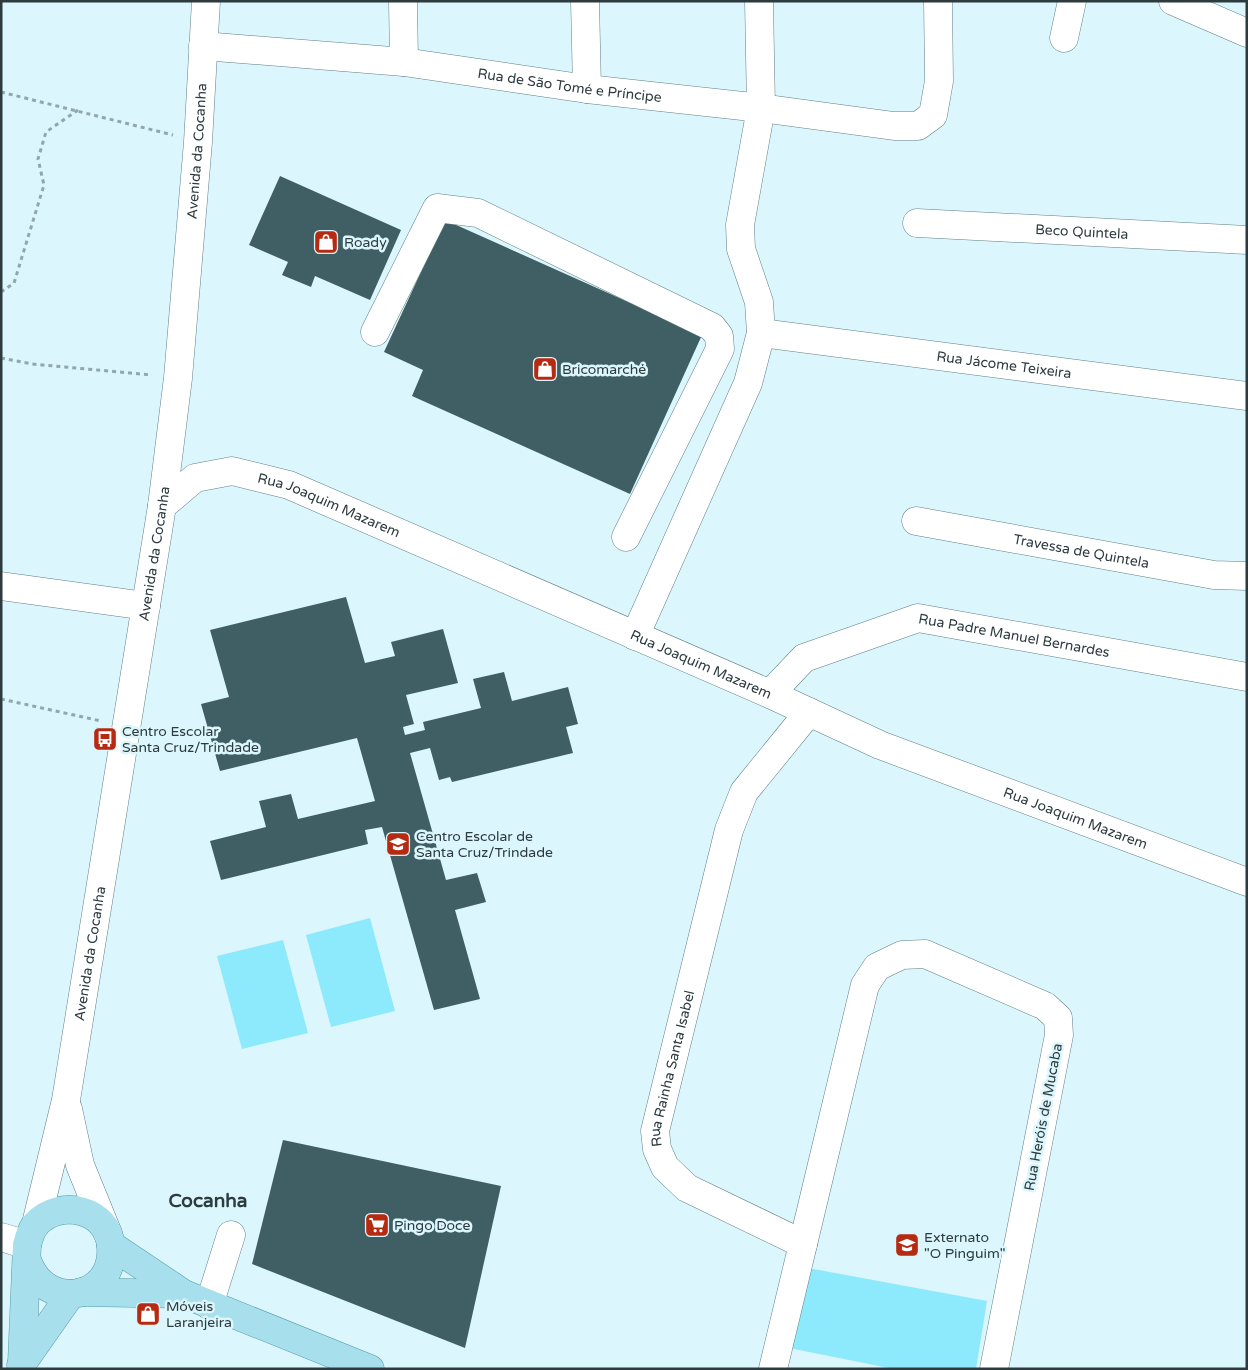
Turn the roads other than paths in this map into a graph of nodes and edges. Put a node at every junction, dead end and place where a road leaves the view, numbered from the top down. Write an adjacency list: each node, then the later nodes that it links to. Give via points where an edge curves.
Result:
1 (206, 1): 10 (street, Avenida da Cocanha)
2 (404, 1): 11 (street)
3 (585, 1): 12 (street)
4 (759, 1): 13 (street)
5 (938, 1): 13 (street, Rua de São Tomé e Príncipe, via 939,81 933,115 918,126 894,126)
6 (1072, 1): 9 (street)
7 (1173, 1): 8 (street)
8 (1247, 33)
9 (1064, 38)
10 (203, 46): 11 (street, Rua de São Tomé e Príncipe); 19 (street, Avenida da Cocanha, via 178,378)
11 (404, 62): 12 (street, Rua de São Tomé e Príncipe)
12 (587, 89): 13 (street, Rua de São Tomé e Príncipe)
13 (760, 108): 17 (street, via 740,225 741,249 759,302)
14 (917, 223): 15 (street, Beco Quintela)
15 (1247, 240)
16 (375, 332): 21 (street, via 437,208 478,214 712,327 720,336 720,349)
17 (761, 333): 18 (street, Rua Jácome Teixeira); 25 (street, via 748,383)
18 (1247, 396)
19 (162, 506): 24 (street, Avenida da Cocanha); 25 (street, Rua Joaquim Mazarem, via 196,478 232,472 289,485)
20 (916, 521): 22 (street, Travessa de Quintela, via 1214,575)
21 (626, 538)
22 (1247, 576)
23 (1, 586): 24 (street)
24 (146, 606): 30 (street, Avenida da Cocanha)
25 (635, 636): 27 (street, Rua Joaquim Mazarem)
26 (1247, 677): 27 (street, Rua Padre Manuel Bernardes, via 918,618 804,658)
27 (770, 694): 28 (street, Rua Joaquim Mazarem)
28 (809, 712): 29 (street, Rua Joaquim Mazarem, via 880,745); 35 (street, Rua Rainha Santa Isabel, via 744,792 729,830 655,1131 657,1149 665,1168 687,1188)
29 (1247, 882)
30 (66, 1100): 33 (street, via 80,1165); 34 (street, Avenida da Cocanha)
31 (231, 1234): 38 (street)
32 (1, 1237): 34 (street)
33 (110, 1239): 34 (main road, via 100,1222 89,1214 61,1209 47,1215); 36 (main road, via 108,1269 97,1283); 37 (main road)
34 (30, 1243): 36 (main road, via 31,1271 38,1281 59,1293); 39 (main road)
35 (803, 1244): 41 (street); 42 (street, Rua Heróis de Mucaba, via 865,985 878,967 902,955 926,954 1045,1006 1058,1018 1059,1035)
36 (76, 1293): 37 (main road); 39 (main road)
37 (184, 1294): 38 (main road)
38 (210, 1305): 40 (main road)
39 (21, 1366)
40 (370, 1369)
41 (773, 1369)
42 (994, 1369)

